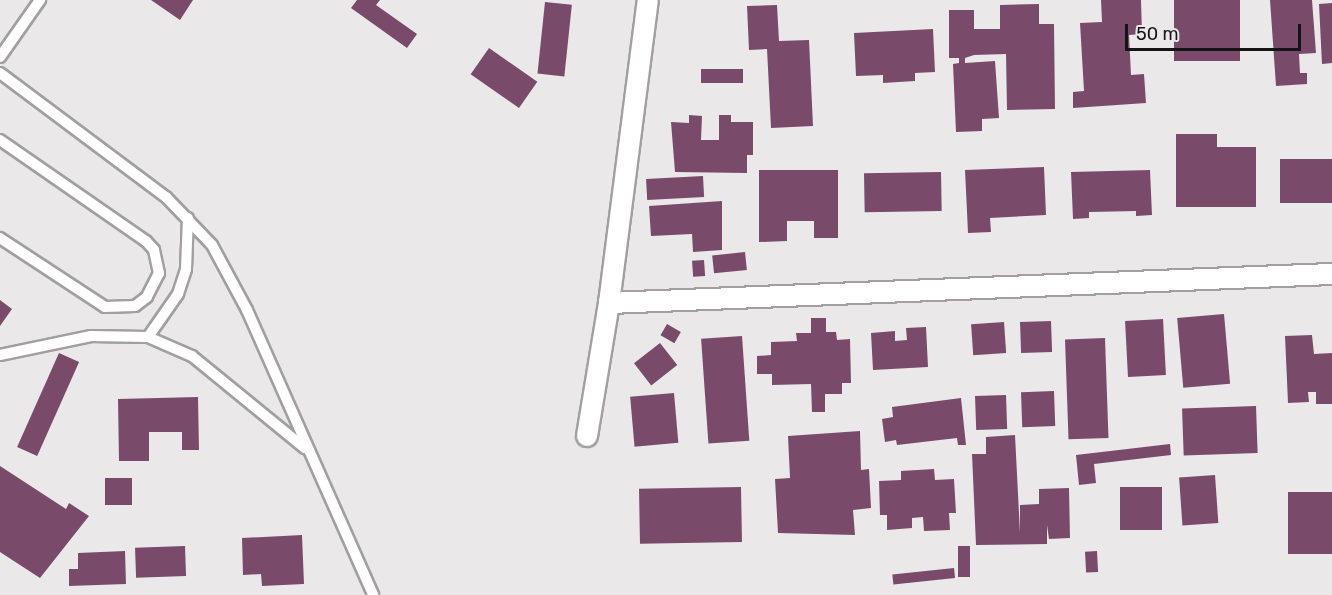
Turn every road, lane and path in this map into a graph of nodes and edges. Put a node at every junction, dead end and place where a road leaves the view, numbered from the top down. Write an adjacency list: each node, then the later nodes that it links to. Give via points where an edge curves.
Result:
1 (40, 0): 3 (lane)
2 (648, 0): 9 (street)
3 (0, 57)
4 (0, 73): 6 (lane)
5 (0, 140): 7 (lane, via 146,241 154,250 159,273 147,297 135,306 105,306)
6 (188, 217): 10 (lane, via 186,269 174,302); 13 (lane, via 231,277)
7 (0, 238)
8 (1332, 274): 9 (street)
9 (609, 303): 12 (street)
10 (148, 337): 11 (lane, via 91,336); 13 (lane, via 192,356)
11 (0, 355)
12 (587, 436)
13 (307, 450): 14 (lane)
14 (373, 595)

